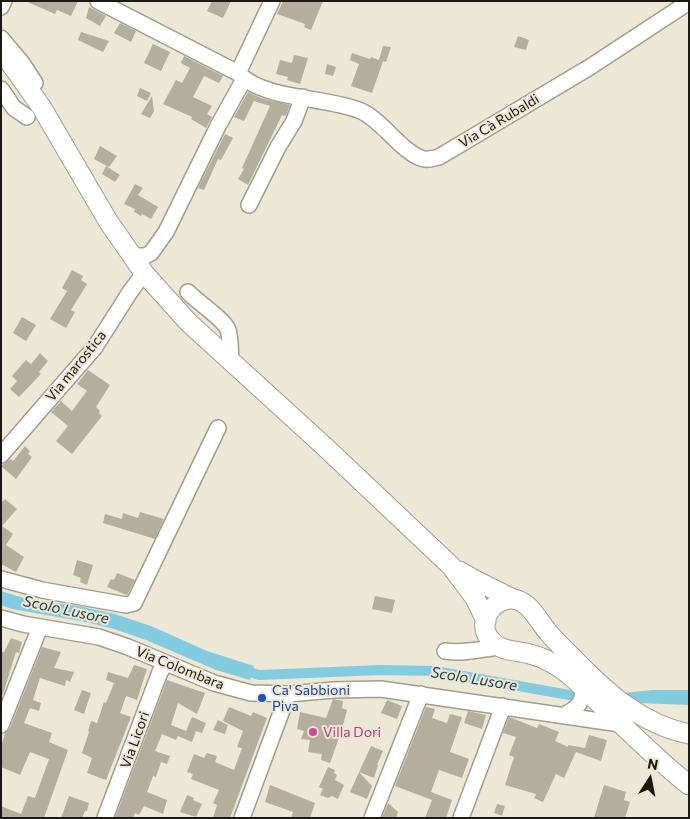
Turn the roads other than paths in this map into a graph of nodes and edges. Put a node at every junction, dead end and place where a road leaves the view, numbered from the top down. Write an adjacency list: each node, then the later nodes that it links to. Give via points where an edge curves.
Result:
1 (4, 1): 5 (street)
2 (98, 1): 8 (street, Via Cà Rubaldi)
3 (272, 1): 8 (street)
4 (689, 2): 10 (street, Via Cà Rubaldi, via 590,67 431,160 412,154 360,110)
5 (1, 7)
6 (1, 38): 11 (street, via 37,85 42,96)
7 (1, 50): 11 (main road)
8 (241, 76): 10 (street, Via Cà Rubaldi, via 274,91); 13 (street, via 166,232 146,256)
9 (1, 89): 11 (street, via 14,108)
10 (303, 97): 12 (street, via 294,122)
11 (35, 112): 13 (main road)
12 (249, 205)
13 (131, 256): 14 (main road)
14 (144, 273): 17 (main road); 20 (street, Via marostica, via 95,347)
15 (188, 292): 16 (street)
16 (224, 323): 17 (street, via 221,332); 18 (street)
17 (207, 339): 18 (main road)
18 (231, 361): 21 (main road)
19 (218, 428): 22 (street, via 134,603 126,605 42,590)
20 (1, 455)
21 (451, 566): 23 (main road); 25 (main road, via 475,598)
22 (1, 579)
23 (513, 599): 25 (main road, via 501,601 491,608); 31 (main road, via 526,604)
24 (1, 618): 26 (street, Via Colombara)
25 (485, 624): 27 (main road, via 489,638); 28 (street)
26 (40, 627): 30 (street, Via Colombara, via 99,637); 37 (street)
27 (500, 648): 28 (street); 31 (main road, via 548,659)
28 (476, 650): 29 (street, via 466,653)
29 (445, 651)
30 (166, 663): 32 (street, Via Colombara, via 232,689); 40 (street, Via Licori)
31 (587, 691): 35 (street, via 574,710); 36 (main road); 36 (main road, via 611,695)
32 (288, 694): 33 (street, Via Colombara, via 362,689); 41 (street)
33 (421, 694): 34 (street, Via Colombara); 42 (street)
34 (502, 706): 35 (street, Via Colombara); 43 (street)
35 (564, 715): 36 (street, Via Colombara)
36 (628, 718): 38 (main road); 39 (main road)
37 (1, 725)
38 (689, 734)
39 (689, 785)
40 (105, 818)
41 (242, 818)
42 (372, 818)
43 (461, 818)

